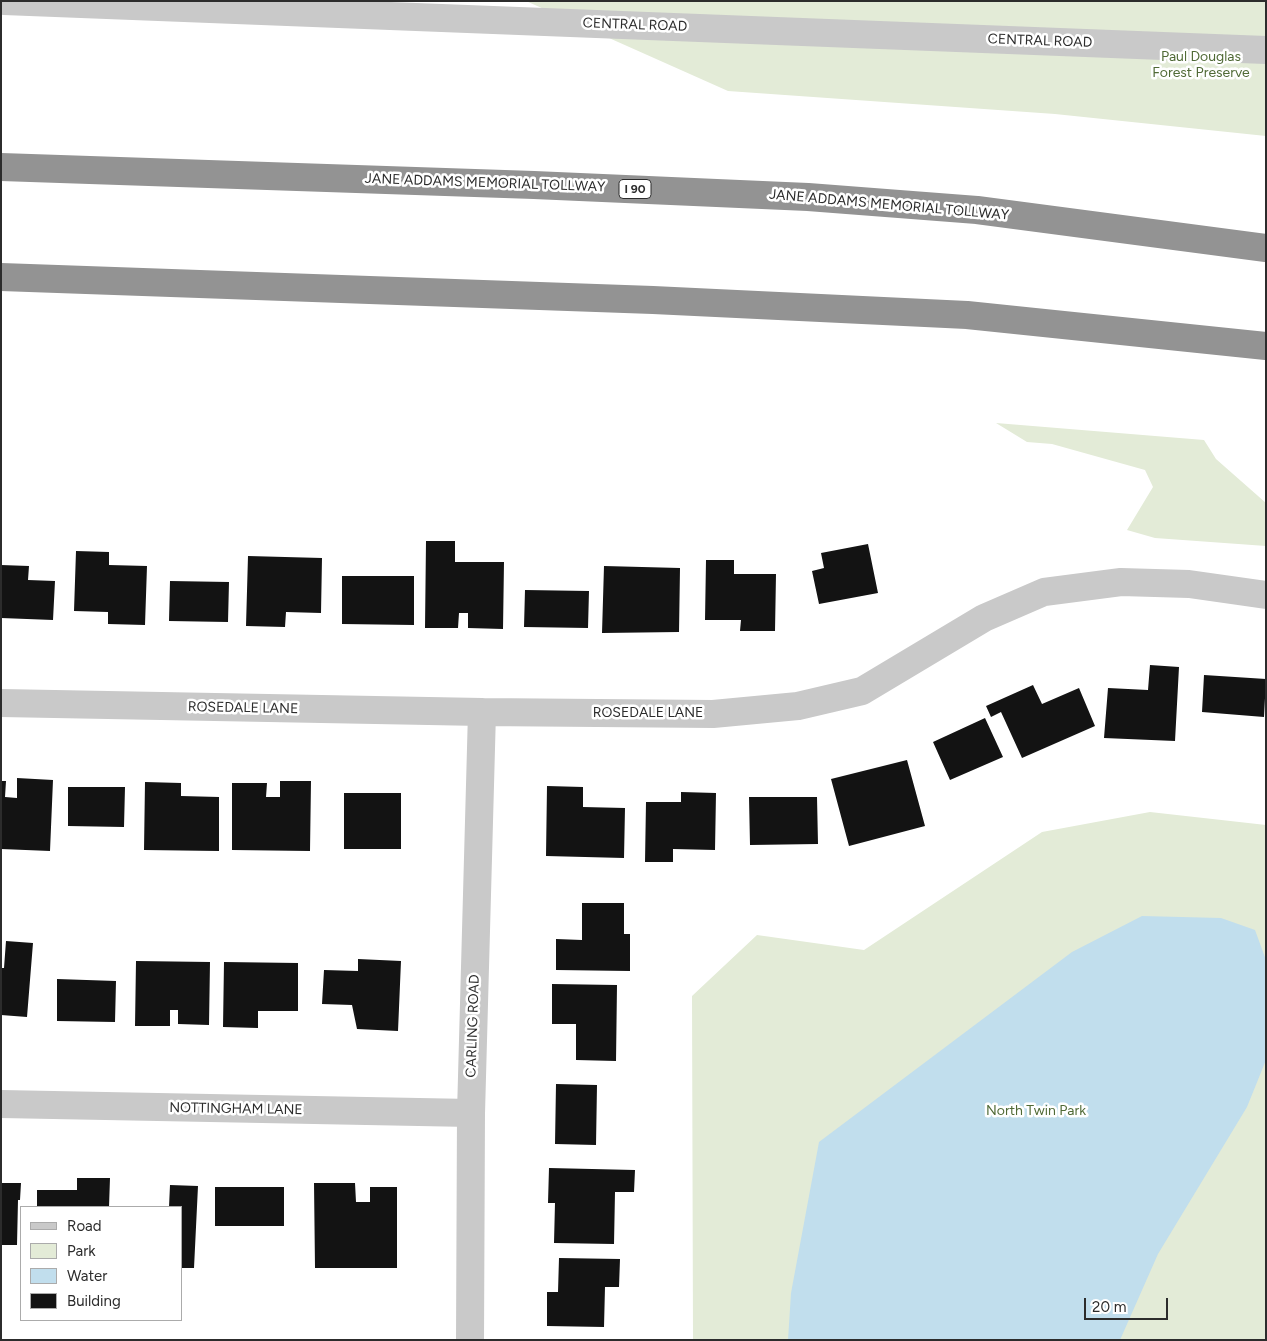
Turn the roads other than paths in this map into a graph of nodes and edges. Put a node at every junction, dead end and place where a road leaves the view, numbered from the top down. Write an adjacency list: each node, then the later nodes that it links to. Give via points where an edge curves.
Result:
1 (4, 1): 2 (street, CENTRAL ROAD)
2 (1266, 50)
3 (1, 167): 4 (highway, JANE ADDAMS MEMORIAL TOLLWAY / I 90, via 534,184 808,197 976,210)
4 (1266, 248)
5 (1, 278): 6 (highway, via 653,300 967,315)
6 (1266, 346)
7 (1266, 595): 9 (street, ROSEDALE LANE, via 1188,584 1121,582 1044,592 984,618 862,691 798,706 713,714)
8 (1, 703): 9 (street, ROSEDALE LANE)
9 (482, 712): 11 (street, CARLING ROAD)
10 (1, 1104): 11 (street, NOTTINGHAM LANE)
11 (471, 1113): 12 (street, CARLING ROAD)
12 (470, 1340)

